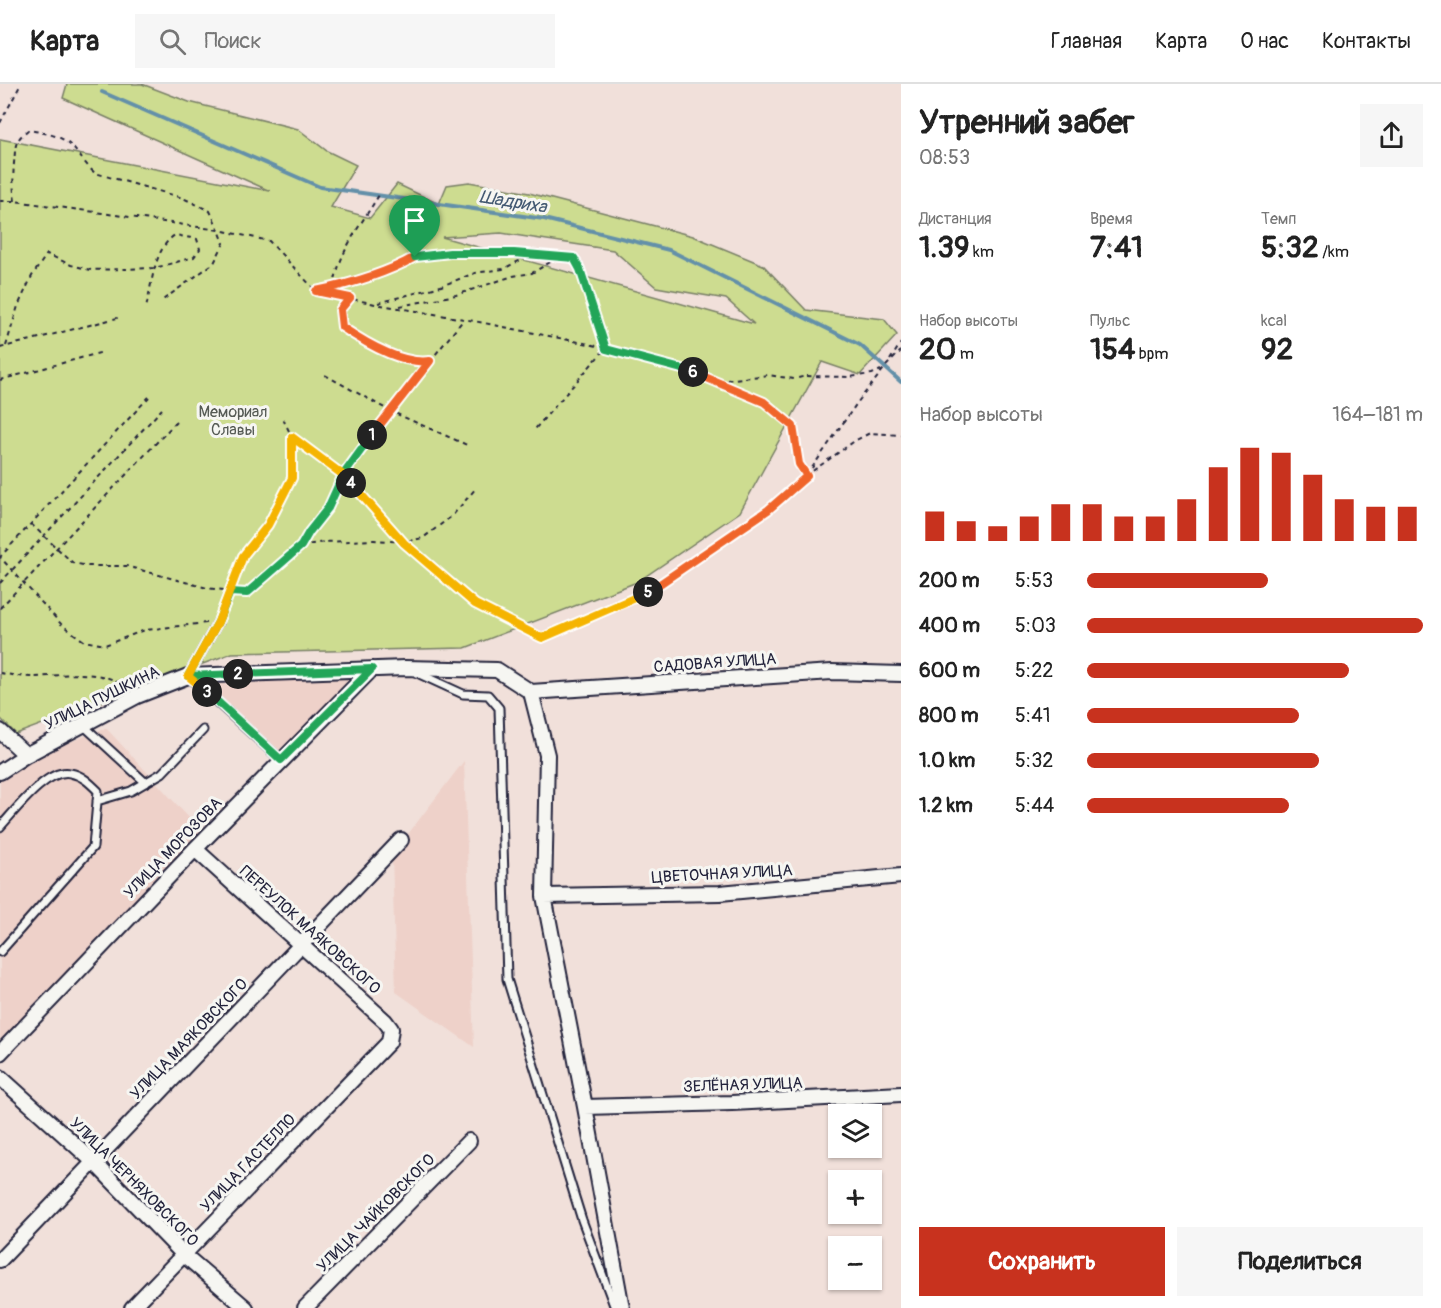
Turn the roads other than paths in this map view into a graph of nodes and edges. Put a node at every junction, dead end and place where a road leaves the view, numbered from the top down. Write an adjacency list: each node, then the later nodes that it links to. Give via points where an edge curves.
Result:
1 (218, 622): 5 (lane)
2 (405, 668): 3 (street, УЛИЦА ПУШКИНА); 6 (street, УЛИЦА ПУШКИНА, via 497,670); 34 (lane, via 463,694 488,695 499,708 507,979 582,1220)
3 (372, 669): 5 (street, УЛИЦА ПУШКИНА); 11 (street, УЛИЦА МОРОЗОВА)
4 (901, 674): 6 (street, САДОВАЯ УЛИЦА, via 832,672)
5 (188, 676): 7 (street, УЛИЦА ПУШКИНА, via 137,696); 11 (lane)
6 (531, 692): 19 (street, via 547,755)
7 (83, 725): 10 (street, УЛИЦА ПУШКИНА); 13 (lane)
8 (203, 730): 13 (lane, via 162,773)
9 (0, 731): 10 (street)
10 (26, 755): 12 (street, УЛИЦА ПУШКИНА)
11 (281, 760): 17 (street, УЛИЦА МОРОЗОВА)
12 (0, 771)
13 (146, 783): 14 (lane)
14 (97, 801): 15 (lane, via 98,791 84,778 61,773 45,781); 21 (lane, via 93,847)
15 (0, 826)
16 (401, 840): 20 (street, УЛИЦА МАЯКОВСКОГО)
17 (195, 849): 20 (street, ПЕРЕУЛОК МАЯКОВСКОГО); 23 (street, УЛИЦА МОРОЗОВА)
18 (901, 876): 19 (street, ЦВЕТОЧНАЯ УЛИЦА, via 720,893)
19 (544, 896): 26 (street)
20 (301, 945): 22 (street, ПЕРЕУЛОК МАЯКОВСКОГО, via 385,1021 391,1029); 28 (street, УЛИЦА МАЯКОВСКОГО)
21 (0, 952)
22 (389, 1042): 29 (street, УЛИЦА ГАСТЕЛЛО)
23 (0, 1053)
24 (0, 1077): 28 (street, УЛИЦА ЧЕРНЯХОВСКОГО)
25 (901, 1094): 26 (street, ЗЕЛЁНАЯ УЛИЦА)
26 (585, 1107): 35 (street)
27 (470, 1141): 33 (street, УЛИЦА ЧАЙКОВСКОГО)
28 (94, 1162): 29 (street, УЛИЦА ЧЕРНЯХОВСКОГО); 30 (street, УЛИЦА МАЯКОВСКОГО)
29 (183, 1254): 31 (street, УЛИЦА ГАСТЕЛЛО); 32 (street, УЛИЦА ЧЕРНЯХОВСКОГО)
30 (0, 1260)
31 (132, 1308)
32 (246, 1308)
33 (305, 1308)
34 (615, 1308)
35 (622, 1308)

